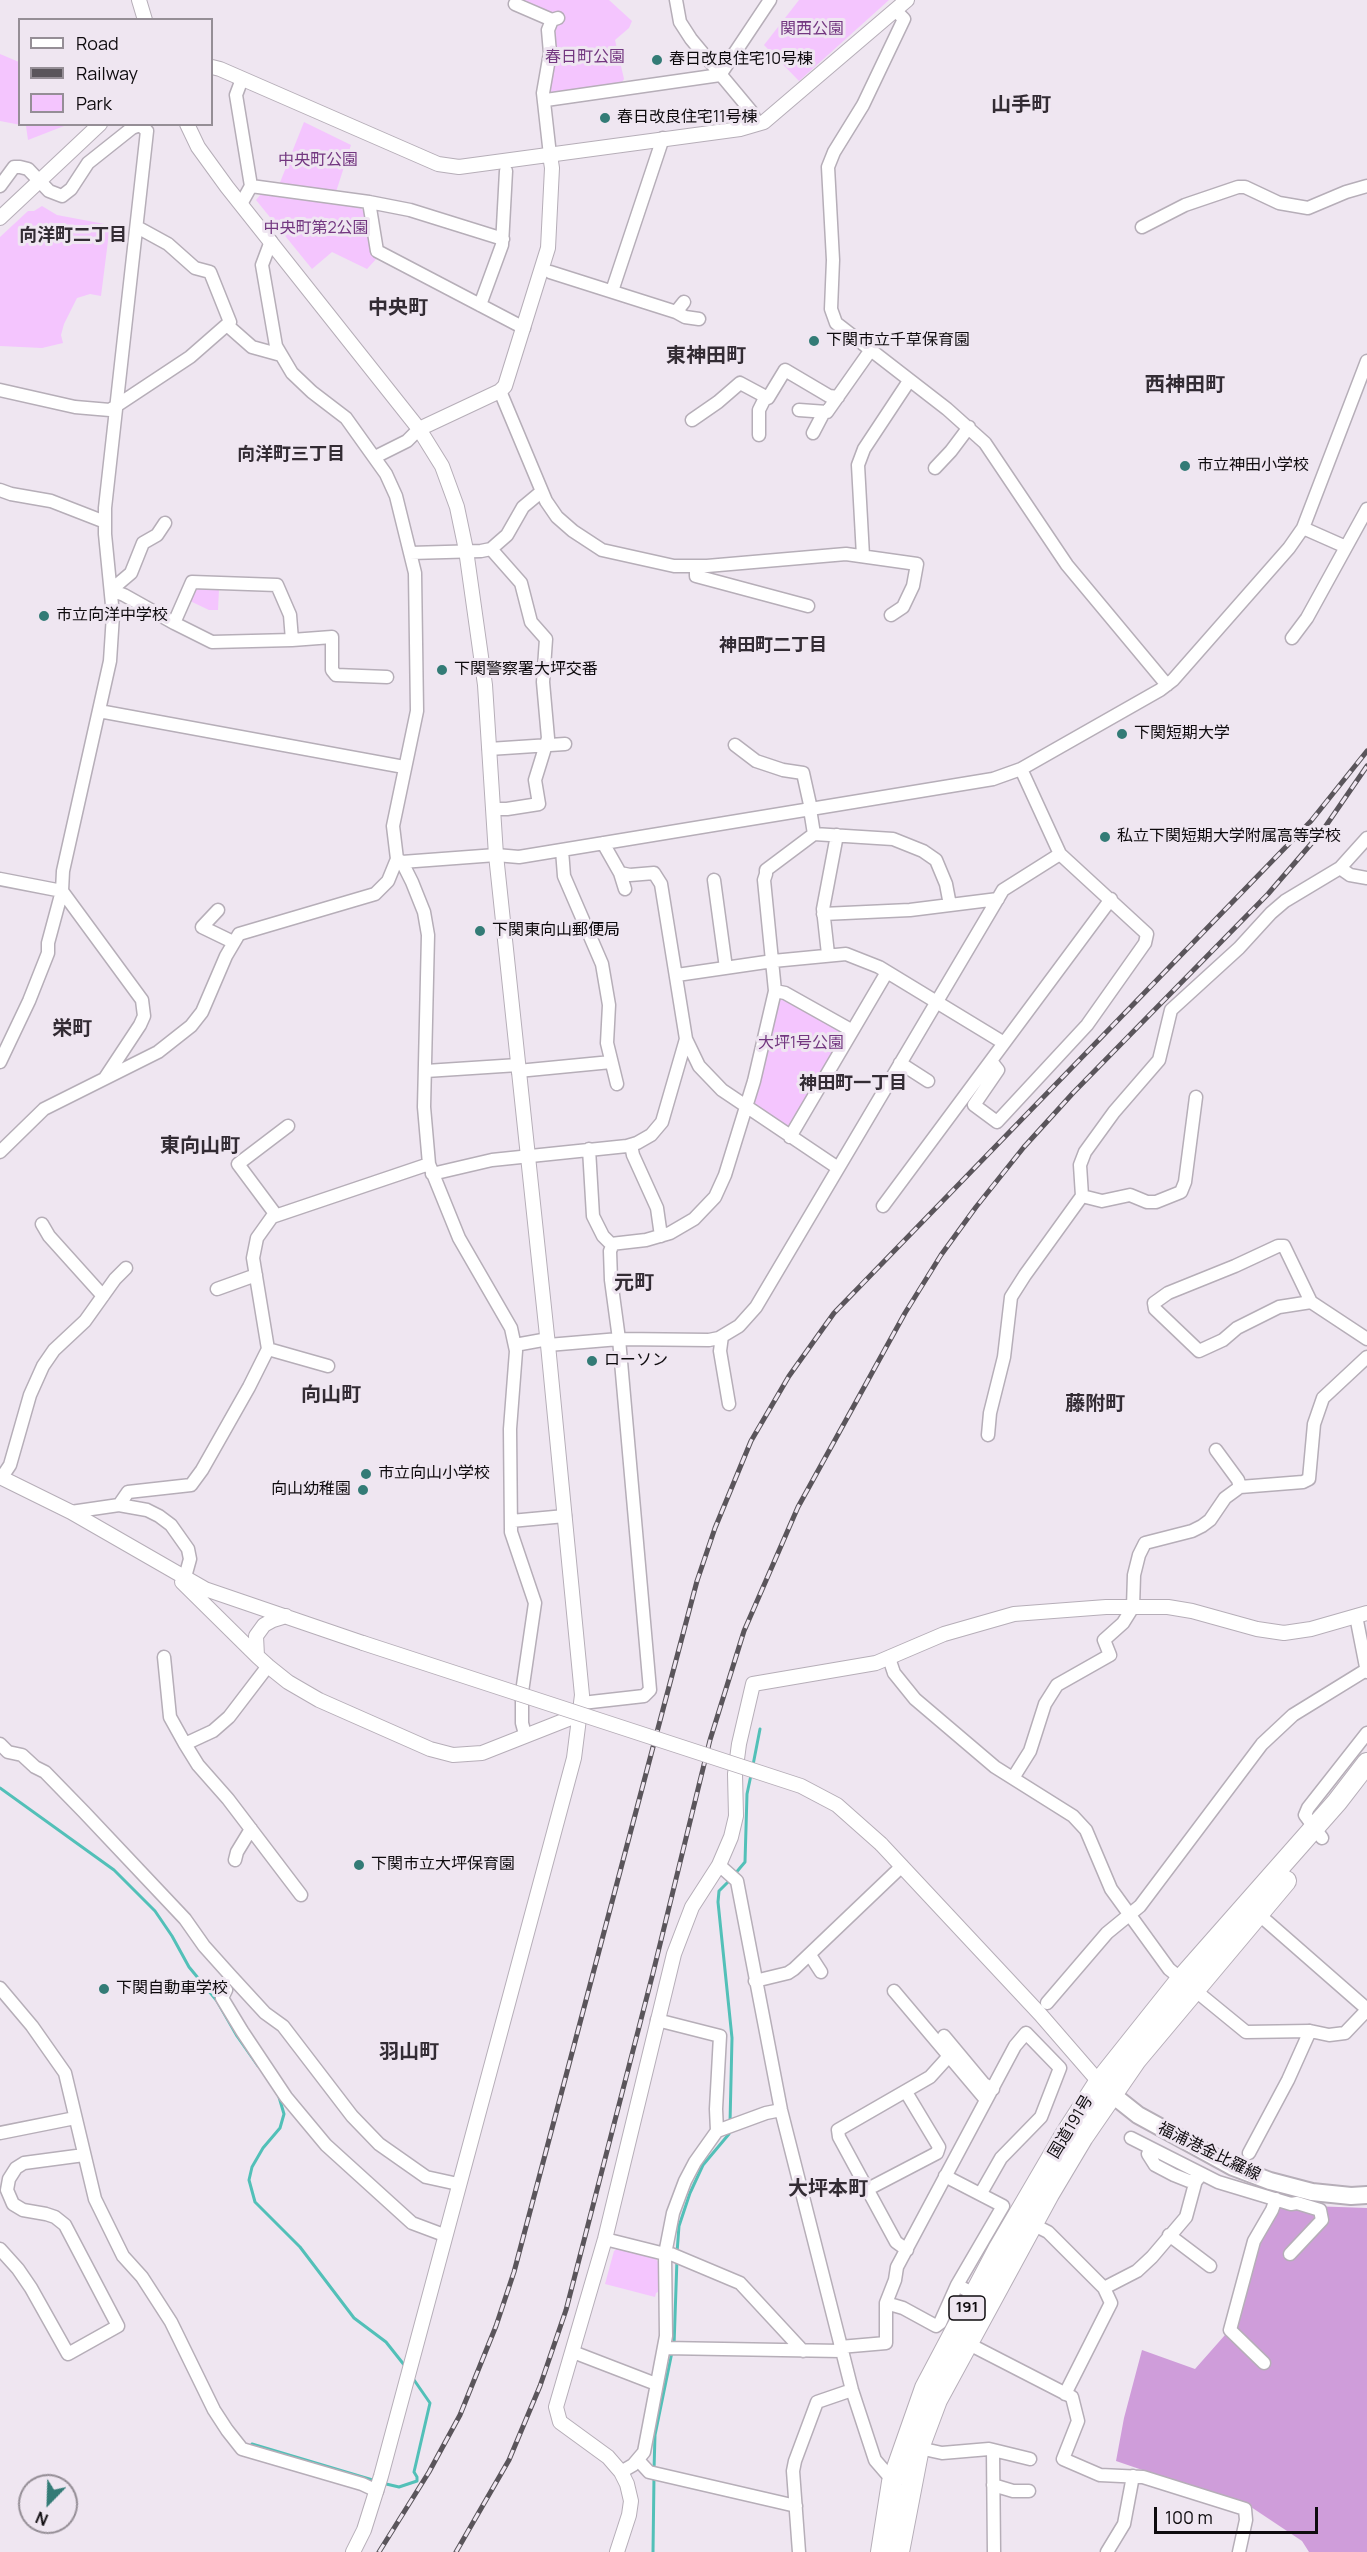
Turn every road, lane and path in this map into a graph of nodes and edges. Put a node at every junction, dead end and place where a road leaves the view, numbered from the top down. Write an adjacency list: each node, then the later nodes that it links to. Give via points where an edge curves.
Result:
1 (139, 0): 7 (street)
2 (676, 0): 9 (street, via 680,22)
3 (770, 0): 9 (street)
4 (907, 0): 6 (street)
5 (516, 4): 11 (street, via 555,19 548,30 550,53 543,93)
6 (895, 10): 12 (street, via 780,111); 39 (street, via 904,19 828,167 833,260 831,309 836,323)
7 (144, 18)
8 (213, 67): 10 (street)
9 (720, 75): 11 (street); 12 (street, via 752,111)
10 (242, 79): 18 (street, via 438,164 459,167); 22 (street, via 236,95)
11 (546, 100): 18 (street)
12 (757, 124): 17 (street)
13 (98, 126): 20 (street)
14 (137, 126): 20 (street, via 88,163 62,196)
15 (141, 126): 27 (street, via 147,131 147,140)
16 (188, 126): 25 (street, via 198,147)
17 (663, 138): 18 (street); 32 (street)
18 (550, 155): 38 (street, via 548,248)
19 (506, 171): 29 (street)
20 (38, 181): 21 (street, via 28,170 14,167); 26 (street)
21 (0, 186)
22 (252, 186): 24 (street); 25 (street)
23 (1367, 186): 28 (street, via 1308,208 1279,203 1239,187 1185,205)
24 (369, 202): 29 (street, via 410,210); 34 (street, via 377,251)
25 (241, 204): 30 (street)
26 (0, 218)
27 (137, 227): 37 (street, via 168,244 195,268 210,272 230,322); 47 (street)
28 (1142, 227)
29 (503, 239): 34 (street)
30 (271, 241): 40 (street, via 262,265 276,346); 52 (street)
31 (550, 272): 32 (street)
32 (612, 291): 35 (street)
33 (684, 302): 35 (street)
34 (480, 305): 38 (street)
35 (676, 312): 36 (street)
36 (699, 319)
37 (227, 325): 40 (street, via 252,346); 47 (street, via 190,357)
38 (524, 328): 44 (street, via 509,378)
39 (870, 351): 42 (street); 46 (street)
40 (281, 355): 55 (street, via 292,373 346,418)
41 (1367, 361): 62 (street)
42 (909, 381): 51 (street); 67 (street, via 864,449 858,465)
43 (0, 390): 47 (street, via 75,408)
44 (500, 391): 52 (street); 58 (street)
45 (766, 396): 46 (street, via 785,370 829,396); 50 (street, via 740,383); 54 (street, via 759,410)
46 (838, 397): 49 (street)
47 (116, 407): 60 (street)
48 (799, 410): 49 (street)
49 (824, 412): 53 (street)
50 (692, 420)
51 (969, 427): 56 (street); 76 (street, via 996,456 1067,566)
52 (419, 429): 55 (street, via 407,441); 65 (street, via 452,488)
53 (813, 433)
54 (759, 435)
55 (375, 457): 66 (street, via 396,496)
56 (935, 468)
57 (0, 490): 60 (street, via 51,501)
58 (541, 492): 64 (street, via 523,507 507,535); 68 (street, via 557,517 602,550 674,566)
59 (1367, 509): 63 (street)
60 (105, 522): 69 (street)
61 (165, 524): 69 (street, via 157,535 143,543 131,573)
62 (1303, 528): 63 (street); 76 (street)
63 (1346, 547): 73 (street)
64 (491, 549): 65 (street); 80 (street, via 521,583 531,622 546,639)
65 (466, 550): 66 (street); 81 (street, via 485,685)
66 (410, 553): 82 (street, via 415,573 417,711)
67 (862, 556): 68 (street); 71 (street, via 916,564 913,586 903,607)
68 (696, 566): 70 (street, via 696,576)
69 (111, 590): 72 (street); 77 (street, via 112,645)
70 (808, 606)
71 (891, 615)
72 (174, 623): 74 (street, via 212,642); 74 (street, via 192,582 277,585 290,615)
73 (1292, 638)
74 (292, 640): 75 (street, via 332,637 332,670 336,675)
75 (387, 677)
76 (1167, 685): 83 (street)
77 (99, 711): 82 (street); 100 (street, via 63,871)
78 (565, 744): 80 (street)
79 (735, 745): 85 (street, via 756,761 803,773)
80 (545, 746): 81 (street); 84 (street, via 535,780 539,804)
81 (489, 749): 84 (street)
82 (404, 766): 93 (street, via 393,826)
83 (1021, 770): 85 (street, via 993,779); 91 (street)
84 (493, 809): 92 (street)
85 (811, 809): 86 (street); 89 (street)
86 (814, 834): 87 (street); 108 (street, via 766,870)
87 (837, 835): 103 (street, via 893,839 933,857 946,884); 105 (street)
88 (1367, 838): 94 (street)
89 (603, 843): 90 (street); 95 (street)
90 (562, 850): 92 (street, via 519,857); 119 (street, via 564,876 602,964 609,1005)
91 (1060, 854): 101 (street, via 1003,890); 102 (street)
92 (496, 855): 93 (street); 121 (street)
93 (399, 860): 106 (street, via 388,881 375,894 244,932); 122 (street, via 424,912 428,934)
94 (1340, 868): 96 (street, via 1350,875); 136 (street, via 1285,901 1171,1010 1159,1060 1114,1112 1080,1160)
95 (620, 873): 99 (street); 111 (street, via 654,873 661,884)
96 (1367, 878)
97 (0, 879): 100 (street)
98 (714, 880): 109 (street)
99 (625, 889)
100 (62, 891): 118 (street, via 48,953); 123 (street, via 144,1006 140,1025)
101 (998, 899): 103 (street); 113 (street)
102 (1111, 899): 116 (street); 117 (street, via 1147,934 1145,943 1088,1025 997,1122 974,1105 998,1070)
103 (950, 905): 105 (street)
104 (218, 910): 106 (street, via 202,927)
105 (823, 914): 107 (street)
106 (233, 942): 123 (street, via 197,1019 158,1052)
107 (828, 954): 108 (street); 110 (street, via 846,954)
108 (774, 961): 109 (street); 112 (street)
109 (726, 968): 111 (street)
110 (887, 972): 113 (street); 114 (street)
111 (677, 975): 115 (street)
112 (775, 991): 114 (street); 127 (street)
113 (936, 1002): 116 (street); 120 (street)
114 (851, 1030): 129 (street)
115 (686, 1039): 127 (street, via 712,1081); 130 (street, via 662,1122 651,1135)
116 (1005, 1043): 117 (street)
117 (991, 1061): 137 (street)
118 (0, 1062)
119 (610, 1062): 121 (street); 125 (street)
120 (900, 1063): 124 (street); 134 (street)
121 (518, 1068): 122 (street); 133 (street)
122 (426, 1071): 135 (street, via 424,1129)
123 (105, 1078): 132 (street, via 44,1109)
124 (928, 1081)
125 (617, 1084)
126 (1196, 1097): 136 (street, via 1181,1192 1156,1202 1130,1195 1102,1201)
127 (745, 1106): 129 (street); 140 (street, via 715,1197 694,1219)
128 (288, 1126): 138 (street, via 238,1164)
129 (790, 1137): 134 (street)
130 (631, 1145): 131 (street); 140 (street, via 657,1208)
131 (589, 1149): 133 (street); 141 (street, via 593,1216 603,1236)
132 (0, 1152)
133 (527, 1156): 135 (street); 150 (street)
134 (838, 1168): 147 (street, via 756,1307 739,1326)
135 (430, 1169): 138 (street); 151 (street, via 459,1238 511,1328)
136 (1082, 1196): 156 (street, via 1011,1297)
137 (883, 1206)
138 (276, 1215): 143 (street, via 257,1238 253,1258)
139 (42, 1224): 145 (street)
140 (661, 1236): 141 (street)
141 (613, 1244): 148 (street, via 610,1256)
142 (126, 1268): 145 (street)
143 (256, 1275): 144 (street); 152 (street)
144 (217, 1289)
145 (103, 1296): 158 (street, via 44,1366 30,1395 10,1465)
146 (1311, 1302): 146 (street, via 1284,1246 1278,1246 1168,1293 1155,1303 1155,1309 1199,1351 1279,1308); 149 (street)
147 (722, 1336): 148 (street, via 699,1340); 155 (street, via 720,1351)
148 (619, 1339): 150 (street); 174 (street, via 650,1690 644,1696)
149 (1367, 1339)
150 (548, 1342): 151 (street); 162 (street)
151 (514, 1345): 163 (street)
152 (268, 1349): 154 (street); 160 (street, via 191,1485 128,1492)
153 (1367, 1357): 159 (street, via 1323,1398 1314,1424 1309,1479)
154 (328, 1366)
155 (729, 1404)
156 (988, 1436)
157 (1216, 1450): 159 (street)
158 (1, 1476): 161 (street)
159 (1240, 1487): 166 (street, via 1225,1498 1202,1526 1145,1543 1134,1575)
160 (119, 1505): 161 (street); 165 (street, via 147,1509 171,1525 188,1549 190,1559)
161 (71, 1512): 164 (street)
162 (565, 1516): 163 (street); 174 (street)
163 (511, 1521): 176 (street, via 514,1544 535,1603 522,1692)
164 (167, 1568): 165 (street); 169 (street)
165 (185, 1577): 168 (street, via 205,1589)
166 (1133, 1607): 167 (street, via 1192,1611 1284,1633); 171 (street, via 1014,1614 944,1634); 180 (street, via 1123,1623 1104,1640 1110,1655 1066,1679 1050,1695 1030,1751)
167 (1361, 1614): 173 (street)
168 (286, 1616): 169 (street, via 260,1629 255,1644); 185 (street, bridge, via 801,1786 837,1805)
169 (257, 1656): 172 (street)
170 (164, 1657): 178 (street, via 170,1717)
171 (889, 1658): 180 (street, via 894,1673 915,1699); 186 (street, via 753,1684 736,1764 736,1816)
172 (268, 1666): 176 (street, via 319,1700 442,1753 482,1753); 178 (street, via 228,1718 213,1731)
173 (1366, 1671): 189 (street, via 1293,1715 1262,1744)
174 (581, 1709): 176 (street); 217 (street, via 574,1758)
175 (1367, 1733): 183 (street, via 1308,1808 1305,1815)
176 (525, 1734)
177 (0, 1744): 217 (street, via 45,1772 123,1853 265,2013 283,2026 372,2138 426,2177)
178 (185, 1744): 182 (street)
179 (1367, 1763): 183 (highway, 国道191号 / 191)
180 (1013, 1778): 189 (street, via 1072,1816 1086,1830 1111,1889)
181 (1367, 1785): 183 (highway, 国道191号 / 191)
182 (251, 1829): 184 (street); 187 (street)
183 (1318, 1834): 188 (highway, 国道191号 / 191)
184 (235, 1860)
185 (902, 1866): 190 (street); 203 (street)
186 (723, 1868): 192 (street, via 737,1881); 199 (street, via 692,1907 674,1954)
187 (301, 1895)
188 (1253, 1909): 193 (highway, 国道191号 / 191); 198 (street)
189 (1130, 1916): 193 (street, via 1169,1969); 197 (street, via 1107,1933)
190 (810, 1955): 191 (street); 192 (street, via 788,1973)
191 (820, 1972)
192 (755, 1981): 206 (street)
193 (1187, 1985): 200 (street, via 1246,2032); 203 (highway, 国道191号 / 191, via 1136,2060)
194 (0, 1988): 207 (street, via 65,2073)
195 (226, 1990): 223 (street, via 222,1998 242,2031 286,2097 326,2145 412,2223)
196 (894, 1990): 202 (street)
197 (1047, 2003)
198 (1367, 2010): 200 (street, via 1345,2033)
199 (657, 2020): 208 (street, via 720,2036 716,2109); 225 (street)
200 (1310, 2031): 211 (street)
201 (944, 2036): 205 (street)
202 (949, 2056): 204 (street, via 930,2077); 205 (street)
203 (1105, 2088): 210 (main road, 福浦港金比羅線, via 1138,2115); 222 (highway, 国道191号 / 191, via 1083,2137); 232 (highway, 国道191号 / 191, via 1065,2135)
204 (906, 2092): 218 (street, via 838,2130); 218 (street, via 939,2147 937,2153)
205 (989, 2095): 215 (street); 219 (street, via 1026,2033 1060,2068 1041,2117 1001,2158)
206 (781, 2110): 208 (street); 236 (street)
207 (75, 2118): 209 (street); 213 (street)
208 (720, 2130): 228 (street, via 695,2162 680,2191)
209 (0, 2133)
210 (1190, 2145): 214 (street); 220 (main road, 福浦港金比羅線, via 1233,2168 1289,2187)
211 (1249, 2153)
212 (1148, 2154): 214 (street, via 1170,2165); 214 (street, via 1134,2139); 216 (street, via 1155,2164 1174,2175 1189,2181)
213 (84, 2155): 226 (street, via 24,2163 9,2179 7,2190 13,2204 55,2217 64,2226 118,2326 68,2354 31,2288); 249 (street, via 95,2199 123,2256 142,2277 171,2322 214,2410 242,2449 362,2484)
214 (1179, 2162): 216 (street)
215 (945, 2176): 219 (street); 227 (street)
216 (1199, 2177): 221 (street); 224 (street, via 1186,2217)
217 (458, 2184): 223 (street)
218 (868, 2189): 227 (street, via 896,2242)
219 (981, 2193): 232 (street, via 1003,2206)
220 (1367, 2195)
221 (1276, 2199): 229 (street, via 1320,2210 1322,2220); 239 (street, via 1254,2241 1230,2330)
222 (1032, 2224): 231 (street, via 1048,2232); 234 (highway, 国道191号 / 191)
223 (444, 2235): 249 (street)
224 (1169, 2235): 230 (street); 231 (street, via 1142,2267)
225 (604, 2239): 228 (street); 238 (street)
226 (0, 2249)
227 (907, 2250): 233 (street, via 897,2266)
228 (668, 2254): 235 (street); 237 (street, via 740,2283)
229 (1290, 2254)
230 (1210, 2266)
231 (1104, 2288): 242 (street, via 1111,2303)
232 (966, 2290): 233 (street, via 936,2326); 250 (highway, 国道191号 / 191, via 925,2388)
233 (886, 2303): 236 (street, via 886,2343)
234 (967, 2343): 242 (street); 243 (highway, 国道191号 / 191, via 937,2400)
235 (670, 2347): 237 (street); 240 (street)
236 (840, 2349): 237 (street); 241 (street)
237 (803, 2350)
238 (573, 2352): 240 (street); 247 (street, via 556,2414)
239 (1264, 2363)
240 (656, 2384): 246 (street, via 644,2452)
241 (852, 2390): 250 (street, via 875,2460); 253 (street, via 817,2402 795,2461)
242 (1065, 2394): 248 (street, via 1072,2397 1078,2421 1063,2459 1100,2475)
243 (919, 2448): 244 (street, via 942,2453); 250 (highway, 国道191号 / 191)
244 (993, 2451): 245 (street); 251 (street)
245 (1030, 2459)
246 (638, 2460): 247 (street); 253 (street, via 649,2472)
247 (621, 2472): 255 (street, via 631,2501 627,2527)
248 (1133, 2476): 260 (street, via 1124,2524); 261 (street, via 1181,2487 1245,2509)
249 (379, 2484): 254 (street)
250 (901, 2484): 257 (highway, 国道191号 / 191); 258 (highway, 国道191号 / 191)
251 (993, 2485): 252 (street); 259 (street)
252 (1029, 2491)
253 (796, 2506): 256 (street)
254 (353, 2552)
255 (617, 2552)
256 (799, 2552)
257 (881, 2552)
258 (899, 2552)
259 (994, 2552)
260 (1107, 2552)
261 (1239, 2552)

